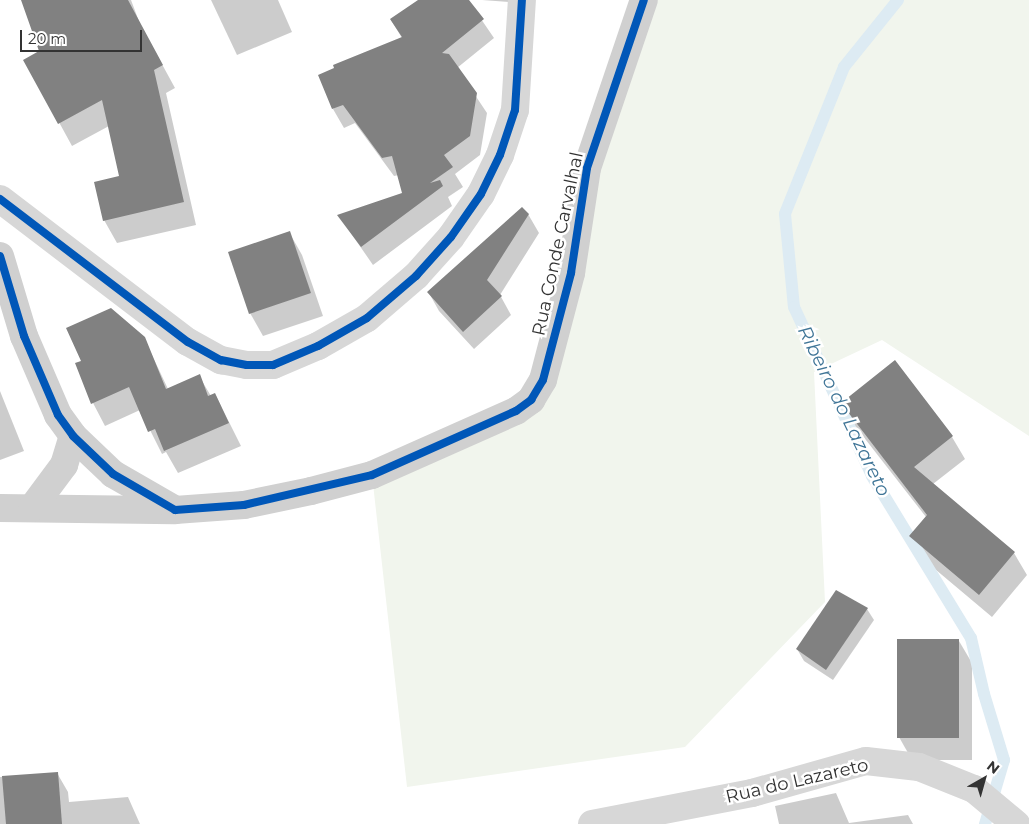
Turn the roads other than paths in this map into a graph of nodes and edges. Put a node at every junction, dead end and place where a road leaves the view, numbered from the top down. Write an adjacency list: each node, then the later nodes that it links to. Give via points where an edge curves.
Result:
1 (522, 0): 3 (street, via 515,110 500,155 481,194 451,237 416,276 368,318 318,346 273,365 247,366 221,360 188,342)
2 (644, 0): 8 (main road, Rua Conde Carvalhal, via 587,168 571,273 543,380 530,400 516,411 372,475 244,505)
3 (0, 199)
4 (0, 256): 5 (main road, via 24,336 58,415)
5 (73, 436): 7 (main road, via 64,465); 8 (main road, via 114,474)
6 (0, 508): 7 (main road, Rua Conde Carvalhal)
7 (32, 508): 8 (main road, Rua Conde Carvalhal)
8 (175, 510)
9 (592, 824): 10 (street, Rua do Lazareto, via 752,793 866,762 919,767 974,789)
10 (1016, 824)

